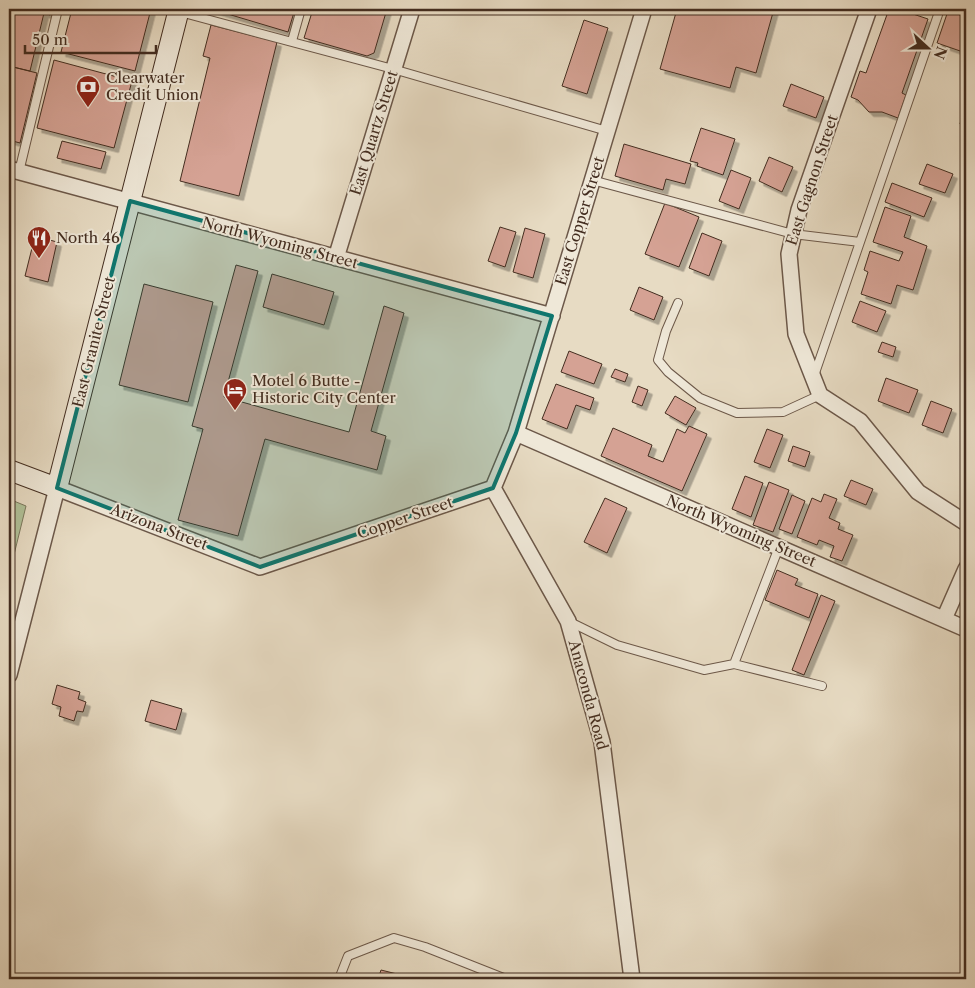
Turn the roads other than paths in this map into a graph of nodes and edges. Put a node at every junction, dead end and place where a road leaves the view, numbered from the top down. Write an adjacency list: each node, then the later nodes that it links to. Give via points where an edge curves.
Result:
1 (58, 9): 11 (lane)
2 (301, 9): 8 (lane)
3 (412, 9): 9 (street, East Quartz Street)
4 (644, 9): 10 (street, East Copper Street)
5 (870, 9): 14 (street, East Gagnon Street)
6 (940, 9): 15 (lane)
7 (179, 10): 8 (lane); 13 (street, East Granite Street)
8 (292, 41): 9 (lane)
9 (394, 69): 10 (lane); 16 (street, East Quartz Street)
10 (607, 131): 12 (street, East Copper Street)
11 (14, 171): 13 (street, North Wyoming Street)
12 (592, 180): 14 (lane); 18 (street, East Copper Street)
13 (130, 201): 16 (street, North Wyoming Street); 23 (street, East Granite Street)
14 (793, 234): 15 (lane); 19 (street, East Gagnon Street, via 788,254 796,334)
15 (860, 242): 19 (lane)
16 (336, 258): 18 (street, North Wyoming Street)
17 (678, 303): 20 (lane, via 658,360 700,398 737,413 783,412)
18 (552, 316): 21 (street, East Copper Street)
19 (814, 378): 20 (street, East Gagnon Street)
20 (820, 395): 25 (street, via 860,421 918,492)
21 (516, 433): 24 (street); 26 (street, North Wyoming Street)
22 (9, 470): 23 (street)
23 (57, 488): 27 (street, Arizona Street); 33 (street, East Granite Street)
24 (493, 488): 27 (street, Copper Street); 30 (street, Anaconda Road)
25 (966, 523)
26 (779, 547): 29 (street, North Wyoming Street); 32 (lane)
27 (260, 567)
28 (966, 569): 29 (street)
29 (944, 619): 31 (street, North Wyoming Street)
30 (568, 621): 32 (lane, via 617,645 704,670); 37 (street, Anaconda Road, via 602,742)
31 (966, 629)
32 (734, 664): 34 (lane)
33 (9, 675)
34 (822, 686)
35 (339, 979): 36 (lane, via 348,956 394,938)
36 (506, 979)
37 (632, 979)

